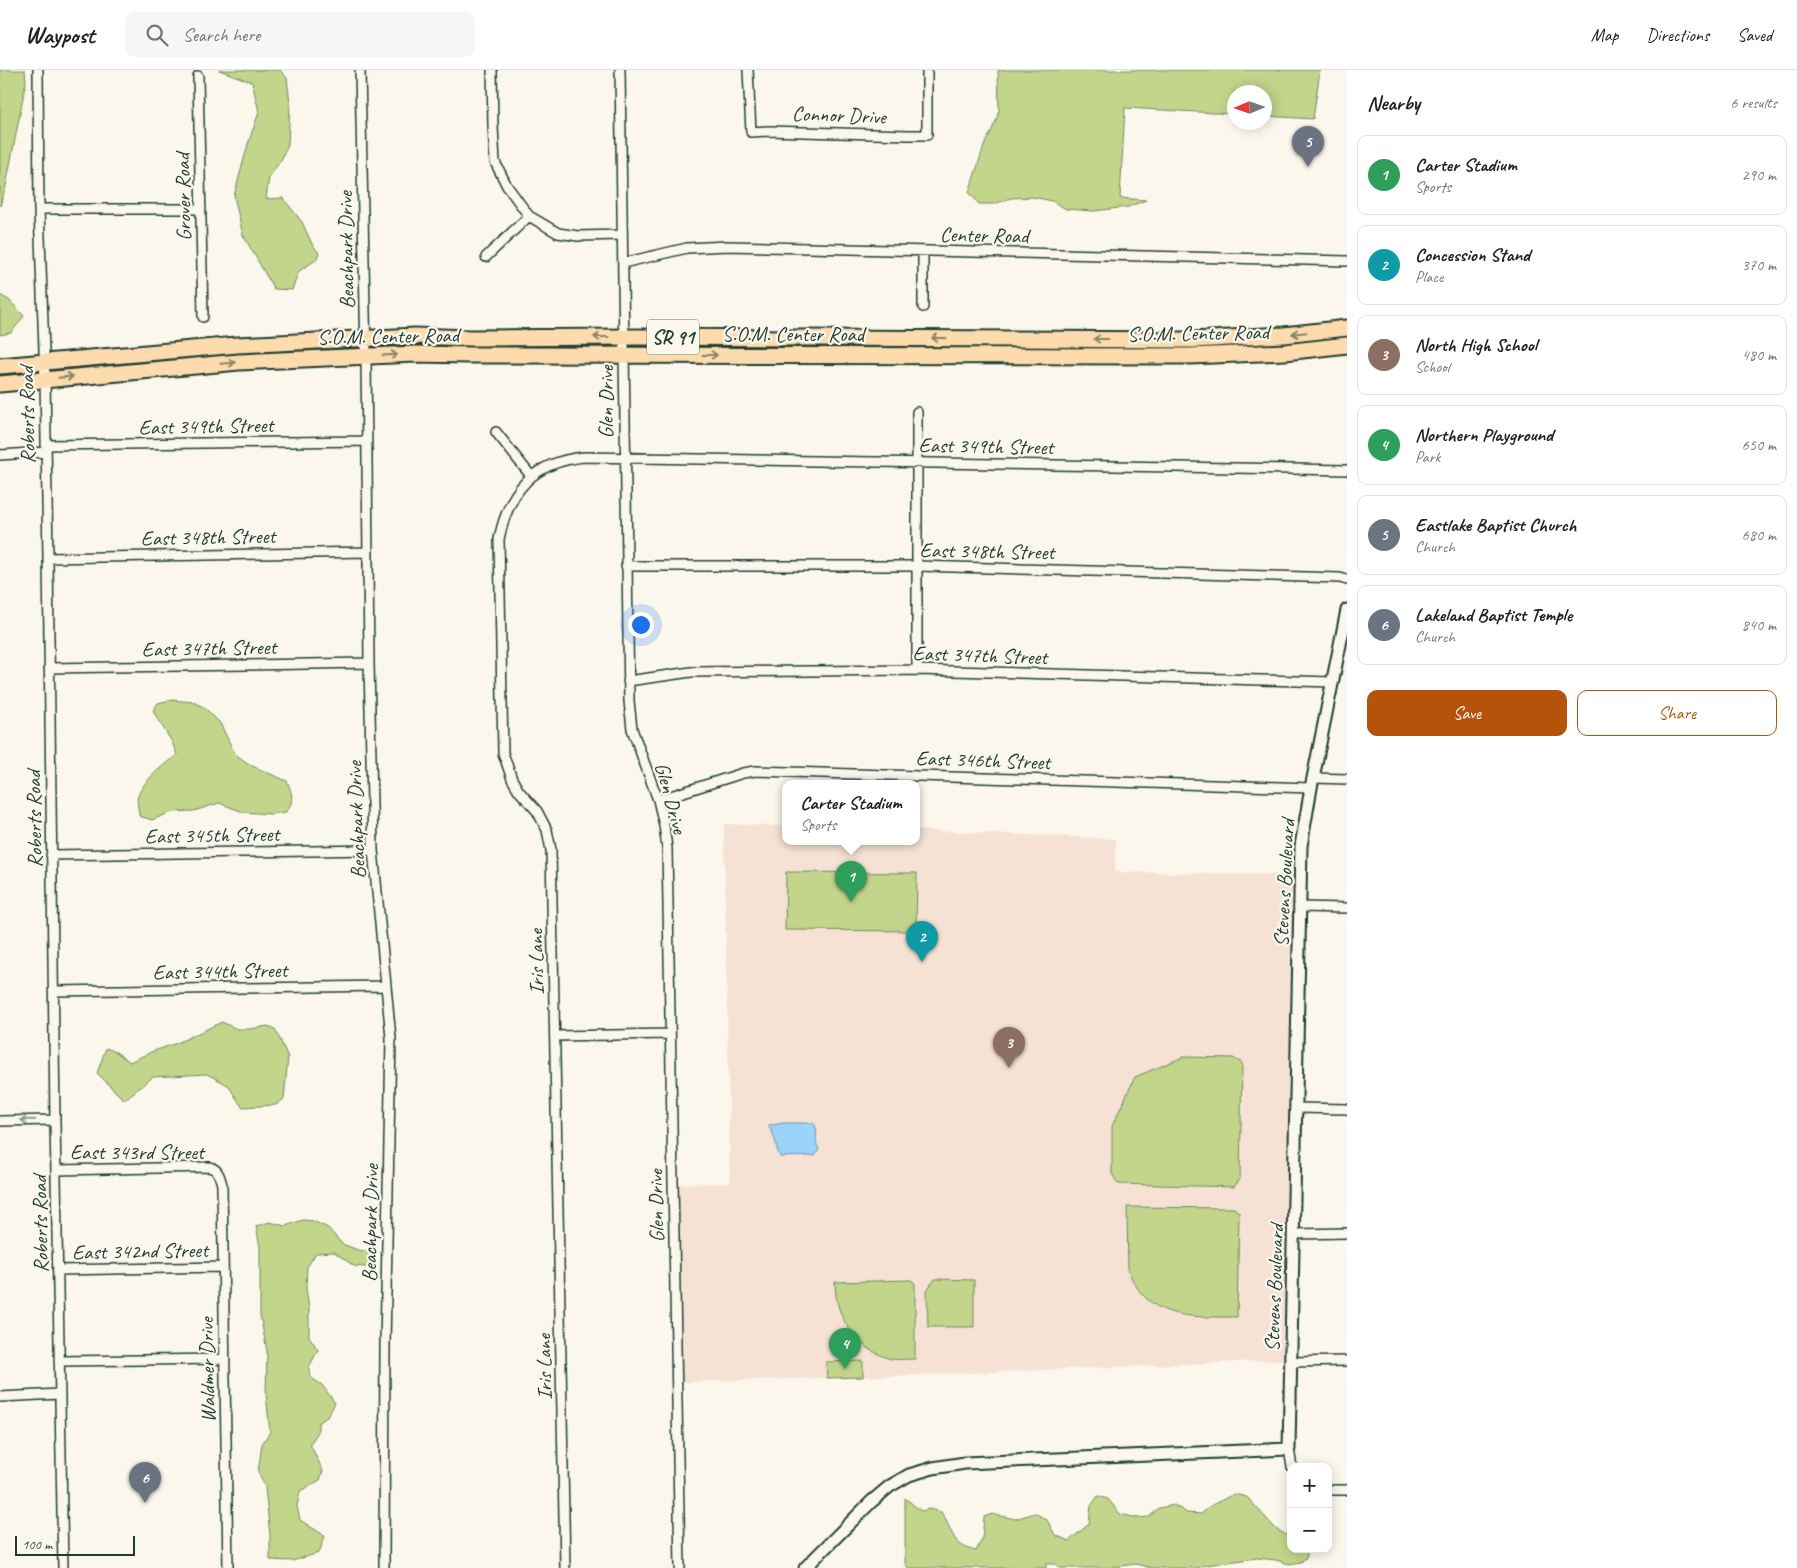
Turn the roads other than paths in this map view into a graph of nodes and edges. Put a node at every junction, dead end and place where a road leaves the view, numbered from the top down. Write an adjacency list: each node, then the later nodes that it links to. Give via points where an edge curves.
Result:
1 (38, 70): 8 (street, Roberts Road)
2 (360, 70): 20 (street, Beachpark Drive)
3 (492, 70): 10 (street, via 496,162 507,186)
4 (620, 70): 11 (street, Glen Drive)
5 (748, 70): 6 (street, Connor Drive, via 750,132 926,135)
6 (927, 70)
7 (198, 76): 9 (street, Grover Road)
8 (39, 209): 9 (street); 24 (street, Roberts Road)
9 (201, 209): 17 (street, Grover Road)
10 (529, 216): 11 (street, via 558,233); 13 (street)
11 (622, 235): 15 (street, Glen Drive)
12 (923, 252): 14 (street, Center Road); 15 (street, Center Road, via 727,246 687,248); 16 (street)
13 (486, 257)
14 (1347, 261)
15 (623, 263): 19 (street, Glen Drive)
16 (923, 307)
17 (203, 317)
18 (1347, 328): 19 (main road, S.O.M. Center Road / SR 91, one-way to 19, via 1193,340)
19 (624, 337): 20 (main road, S.O.M. Center Road / SR 91, one-way to 20, via 415,336); 22 (street, Glen Drive)
20 (365, 339): 23 (street, Beachpark Drive); 24 (main road, S.O.M. Center Road / SR 91, via 238,345)
21 (1347, 345): 22 (main road, S.O.M. Center Road / SR 91, one-way to 21, via 1190,356 1285,352)
22 (624, 354): 23 (main road, S.O.M. Center Road / SR 91, one-way to 22); 33 (street, Glen Drive)
23 (366, 357): 26 (main road, S.O.M. Center Road / SR 91, one-way to 23, via 239,362); 30 (street, Beachpark Drive)
24 (43, 362): 25 (main road, S.O.M. Center Road / SR 91); 26 (street, Roberts Road)
25 (0, 366)
26 (45, 379): 27 (main road, S.O.M. Center Road / SR 91); 31 (street, Roberts Road)
27 (0, 384)
28 (918, 412): 34 (street)
29 (496, 432): 36 (street)
30 (366, 441): 31 (street, East 349th Street); 37 (street, Beachpark Drive)
31 (46, 449): 32 (street, East 349th Street); 38 (street, Roberts Road)
32 (0, 455)
33 (624, 457): 34 (street, East 349th Street); 36 (street, Iris Lane, via 567,459); 39 (street, Glen Drive)
34 (918, 462): 35 (street, East 349th Street); 40 (street)
35 (1347, 470)
36 (531, 476): 59 (street, Iris Lane, via 509,504 499,540 503,753 512,779 537,811 547,830 551,850)
37 (368, 552): 38 (street, East 348th Street); 44 (street, Beachpark Drive)
38 (48, 558): 45 (street, Roberts Road)
39 (626, 566): 40 (street, East 348th Street); 47 (street, Glen Drive)
40 (917, 566): 41 (street, East 348th Street); 46 (street)
41 (1347, 580)
42 (1347, 610): 43 (street, Stevens Boulevard)
43 (1344, 646): 48 (street, Stevens Boulevard)
44 (368, 664): 45 (street, East 347th Street); 52 (street, Beachpark Drive)
45 (49, 668): 53 (street, Roberts Road)
46 (916, 670): 47 (street, East 347th Street, via 691,672); 48 (street, East 347th Street)
47 (628, 681): 51 (street, Glen Drive, via 632,729)
48 (1332, 682): 50 (street, Stevens Boulevard)
49 (1347, 779): 50 (street, East 346th Street)
50 (1312, 783): 51 (street, East 346th Street, via 761,771 743,773); 54 (street, Stevens Boulevard, via 1301,846)
51 (658, 800): 58 (street, Glen Drive, via 667,848)
52 (372, 850): 53 (street, East 345th Street); 56 (street, Beachpark Drive)
53 (52, 855): 57 (street, Roberts Road)
54 (1299, 907): 55 (street); 60 (street, Stevens Boulevard)
55 (1347, 908)
56 (386, 986): 57 (street, East 344th Street); 82 (street, Beachpark Drive, via 391,1038)
57 (54, 991): 62 (street, Roberts Road)
58 (670, 1034): 59 (street); 84 (street, Glen Drive)
59 (555, 1036): 83 (street, Iris Lane)
60 (1296, 1108): 61 (street); 67 (street, Stevens Boulevard)
61 (1347, 1108)
62 (55, 1120): 63 (street, one-way to 63); 64 (street, Roberts Road)
63 (0, 1121)
64 (56, 1170): 65 (street, East 343rd Street, via 210,1167); 69 (street, Roberts Road)
65 (218, 1172): 68 (street, Waldmer Drive, via 222,1185)
66 (1347, 1233): 67 (street)
67 (1294, 1234): 73 (street, Stevens Boulevard)
68 (223, 1267): 69 (street, East 342nd Street); 70 (street, Waldmer Drive)
69 (58, 1270): 71 (street, Roberts Road)
70 (225, 1358): 71 (street); 81 (street, Waldmer Drive)
71 (59, 1361): 74 (street, Roberts Road)
72 (1347, 1361): 73 (street)
73 (1290, 1362): 76 (street, Stevens Boulevard)
74 (59, 1394): 75 (street); 80 (street, Roberts Road)
75 (0, 1397)
76 (1289, 1449): 77 (street); 85 (street, via 965,1463 933,1468 909,1475 890,1486)
77 (1291, 1463)
78 (1332, 1490): 79 (street)
79 (1347, 1490)
80 (63, 1568)
81 (228, 1568)
82 (384, 1568)
83 (565, 1568)
84 (680, 1568)
85 (805, 1568)

